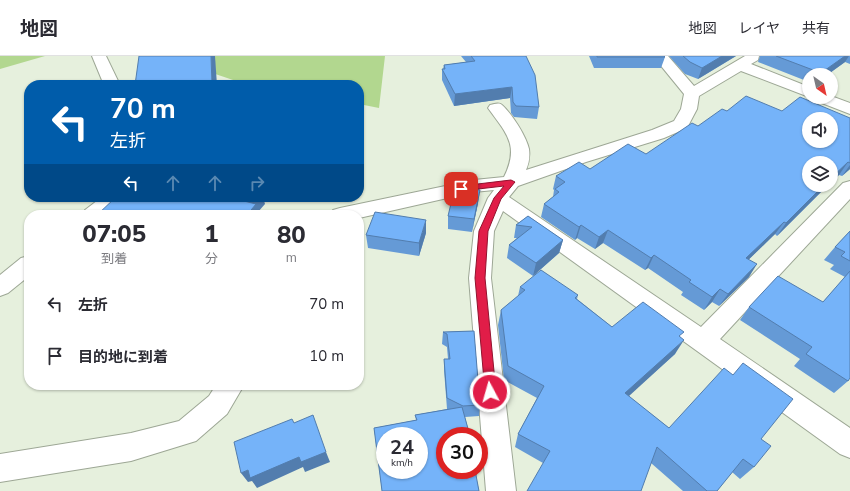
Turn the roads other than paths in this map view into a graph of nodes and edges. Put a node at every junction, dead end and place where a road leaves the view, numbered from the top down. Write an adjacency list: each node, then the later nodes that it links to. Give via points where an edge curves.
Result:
1 (99, 56): 5 (street)
2 (660, 56): 7 (street)
3 (754, 56): 4 (street)
4 (740, 65): 6 (street); 7 (street)
5 (110, 80)
6 (802, 89)
7 (692, 94): 12 (street, via 689,109 681,124 658,134 580,158)
8 (838, 104): 10 (street)
9 (496, 108): 12 (street, via 521,148 520,162)
10 (850, 109)
11 (850, 187): 18 (street)
12 (504, 190): 15 (street, via 474,186); 18 (street); 22 (street, via 484,231 480,278)
13 (109, 202): 14 (street)
14 (98, 210)
15 (363, 210)
16 (24, 268): 17 (street)
17 (0, 287)
18 (703, 341): 20 (street)
19 (228, 390): 21 (street, via 218,405 186,432 131,447)
20 (850, 444)
21 (0, 468)
22 (501, 491)

